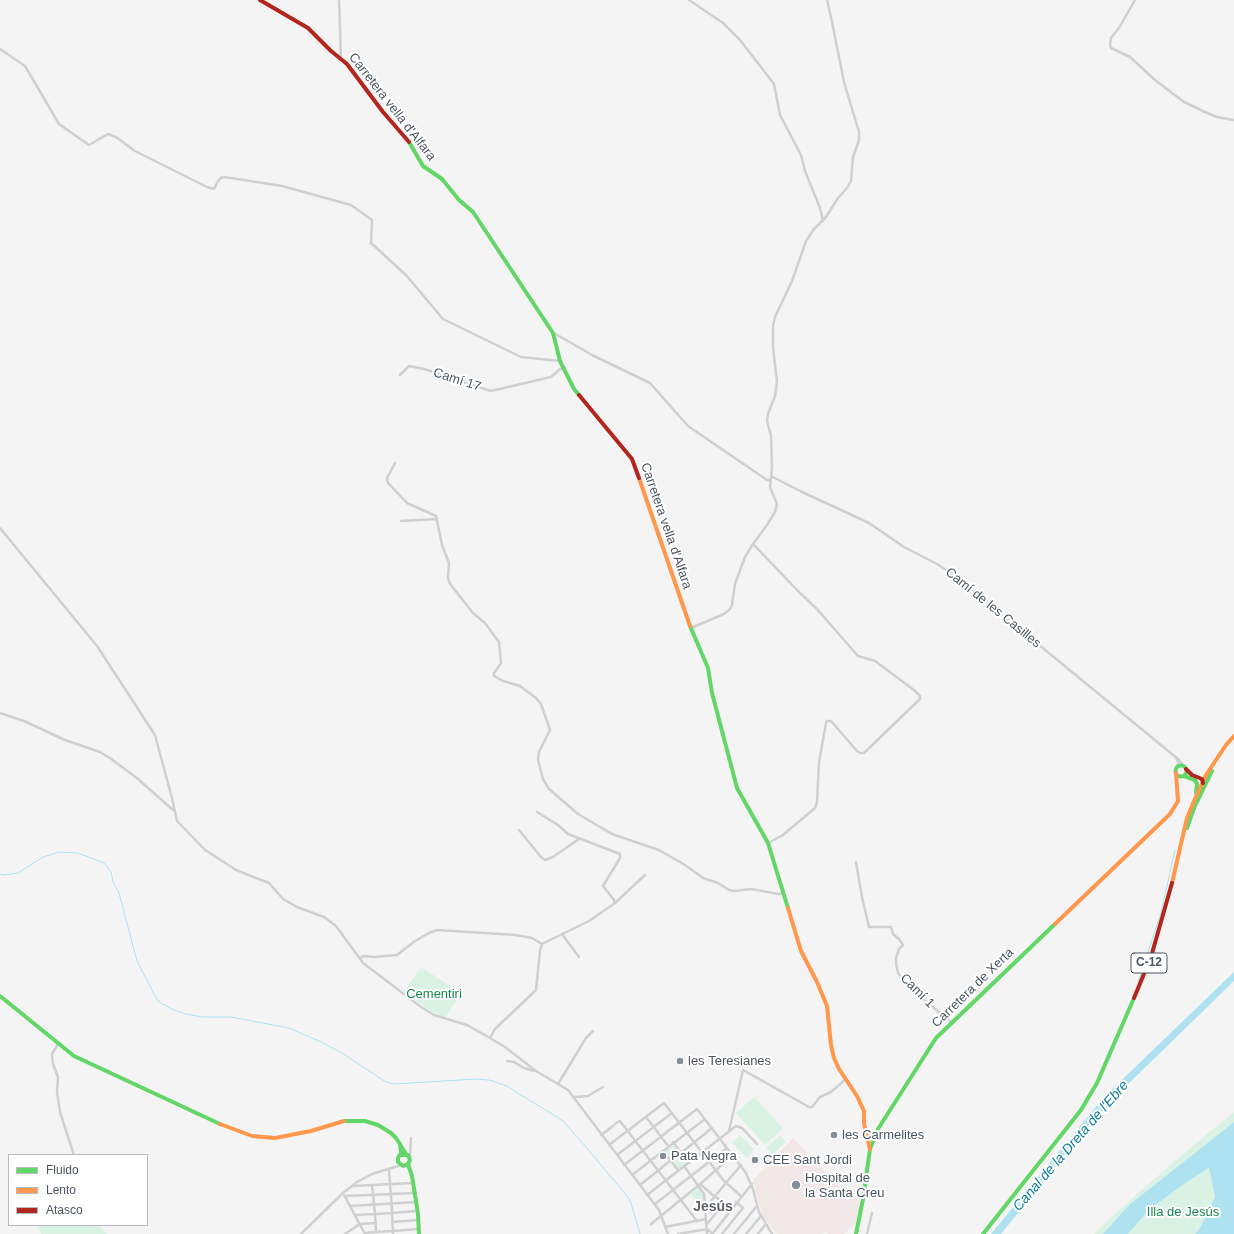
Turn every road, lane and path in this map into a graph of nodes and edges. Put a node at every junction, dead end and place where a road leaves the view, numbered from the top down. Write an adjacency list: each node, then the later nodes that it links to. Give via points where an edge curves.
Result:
1 (260, 0): 7 (street, Carretera vella d'Alfara, via 308,28)
2 (339, 0): 7 (street)
3 (689, 0): 9 (street, via 723,23 740,40 774,84 780,115 801,155)
4 (827, 0): 9 (street, via 844,82 859,136 853,157 851,181)
5 (1135, 0): 8 (street, via 1111,38 1111,48 1130,57 1184,102 1217,117)
6 (0, 49): 11 (street, via 25,66 59,124 89,145 108,134 207,188 214,189 222,177 231,178 282,186 351,205 372,220 372,243 406,275 442,319 521,357)
7 (341, 58): 10 (street, Carretera vella d'Alfara, via 410,143 423,166 442,179 473,212)
8 (1234, 120)
9 (823, 221): 15 (street, via 806,241 773,326 777,381 775,396 767,417 771,436)
10 (553, 333): 11 (street, Carretera vella d'Alfara); 15 (street, Camí de les Casilles, via 650,383 688,426 767,480)
11 (560, 361): 12 (street, Carretera vella d'Alfara)
12 (563, 369): 13 (street, Camí 17, via 551,377 491,391 409,366); 20 (street, Carretera vella d'Alfara, via 574,389 632,459)
13 (400, 375)
14 (395, 463): 16 (street, via 387,478 388,483 407,503 436,515)
15 (771, 478): 19 (street, via 770,489 777,508); 24 (street, Camí de les Casilles, via 869,523 961,580)
16 (437, 519): 17 (street); 42 (street, via 449,565 450,584 499,642 501,663 494,675 503,681 520,686 538,700 543,709 550,730 539,752 538,760 543,779 549,789 578,814 612,834 659,850 686,865 702,878 718,883 730,891 751,889)
17 (401, 521)
18 (0, 528): 33 (street, via 97,646 155,735)
19 (753, 544): 20 (street, via 737,576 730,609); 38 (street, via 816,608 858,656 875,661 920,696 920,699 864,753 857,751 831,721 827,721 815,808 783,835)
20 (691, 628): 38 (street, Carretera vella d'Alfara, via 708,668 712,694 737,788)
21 (0, 713): 33 (street, via 110,758)
22 (1234, 736): 23 (street, C-12); 25 (street, C-12)
23 (1226, 745): 29 (street, via 1205,774); 30 (street, C-12)
24 (1175, 757): 26 (street, Camí de les Casilles); 27 (street, via 1178,762)
25 (1218, 762): 30 (street); 32 (street, C-12)
26 (1185, 768): 27 (street, via 1179,766); 28 (street, via 1186,773); 29 (street)
27 (1177, 770): 28 (street, via 1178,775); 31 (street)
28 (1183, 776): 29 (street); 31 (street)
29 (1197, 779): 30 (street); 35 (street, via 1197,789)
30 (1203, 781): 32 (street); 35 (street, C-12)
31 (1178, 786): 49 (street, Carretera de Xerta, via 1178,801 1173,811)
32 (1194, 810): 39 (street, C-12)
33 (174, 811): 47 (street, via 177,821 205,850 236,870 269,883 283,900 324,917 336,926)
34 (537, 812): 37 (street)
35 (1187, 818): 39 (street, C-12)
36 (519, 830): 37 (street, via 545,860)
37 (579, 839): 43 (street, via 621,856 603,886)
38 (768, 843): 42 (street, Carretera vella d'Alfara)
39 (1179, 855): 170 (street, C-12, via 1151,957 1097,1083 1068,1128)
40 (856, 862): 49 (street, Camí 1, via 869,927 891,927 893,934 903,945 898,949 896,958 898,972 910,988)
41 (645, 875): 43 (street)
42 (783, 893): 55 (street, Carretera vella d'Alfara, via 801,951 827,1006 834,1058)
43 (615, 904): 44 (street)
44 (562, 934): 45 (street); 46 (street)
45 (542, 944): 47 (street, via 532,938 516,935 437,930 415,941 397,955 363,956); 51 (street, via 536,990)
46 (579, 956)
47 (360, 959): 51 (street, via 376,974 430,1012)
48 (0, 996): 52 (street)
49 (951, 1022): 80 (street, Carretera de Xerta, via 936,1038 878,1129)
50 (593, 1031): 56 (street)
51 (490, 1038): 54 (street)
52 (58, 1044): 75 (street, via 74,1056 230,1129 252,1136 284,1137 353,1120 378,1125 391,1133); 85 (street, via 52,1054 53,1064 58,1077 60,1112)
53 (507, 1061): 54 (street)
54 (536, 1071): 56 (street)
55 (847, 1079): 66 (street, via 809,1107 743,1070); 80 (street, Carretera vella d'Alfara, via 864,1111 864,1124)
56 (558, 1084): 58 (street)
57 (603, 1087): 58 (street, via 588,1096)
58 (573, 1097): 68 (street)
59 (672, 1113): 60 (street, via 664,1103); 62 (street); 63 (street)
60 (646, 1117): 63 (street); 65 (street)
61 (705, 1119): 62 (street, via 697,1109); 64 (street); 67 (street)
62 (679, 1123): 67 (street); 69 (street)
63 (654, 1127): 69 (street); 72 (street)
64 (712, 1128): 71 (street); 74 (street)
65 (628, 1131): 68 (street, via 620,1121); 72 (street); 77 (street)
66 (729, 1131): 71 (street); 76 (street, via 739,1126)
67 (687, 1133): 73 (street); 74 (street)
68 (601, 1135): 77 (street)
69 (661, 1136): 78 (street); 81 (street)
70 (411, 1138): 87 (street, via 411,1150)
71 (720, 1138): 79 (street); 83 (street)
72 (635, 1141): 81 (street); 88 (street)
73 (673, 1142): 78 (street); 84 (street)
74 (694, 1142): 83 (street); 84 (street)
75 (400, 1144): 86 (street); 87 (street)
76 (757, 1144)
77 (609, 1145): 88 (street)
78 (668, 1146): 82 (street)
79 (727, 1148): 89 (street); 92 (street)
80 (870, 1149): 168 (street, Carretera de Xerta)
81 (642, 1151): 90 (street); 95 (street)
82 (663, 1151): 90 (street); 91 (street)
83 (702, 1152): 92 (street); 93 (street)
84 (681, 1153): 93 (street)
85 (74, 1154)
86 (400, 1155): 87 (street); 94 (street, via 398,1158)
87 (407, 1155): 94 (street, via 410,1161)
88 (617, 1155): 95 (street)
89 (733, 1155): 96 (street); 101 (street)
90 (650, 1160): 99 (street); 102 (street)
91 (670, 1160): 99 (street); 100 (street)
92 (709, 1162): 101 (street); 103 (street)
93 (689, 1163): 97 (street)
94 (403, 1165): 98 (street); 105 (street, via 412,1176)
95 (624, 1165): 102 (street)
96 (741, 1165): 106 (street); 108 (street)
97 (684, 1166): 100 (street); 103 (street)
98 (390, 1169): 107 (street); 112 (street, via 372,1174)
99 (658, 1170): 104 (street); 110 (street)
100 (678, 1170): 104 (street)
101 (716, 1170): 106 (street); 111 (street)
102 (632, 1175): 110 (street)
103 (691, 1176): 111 (street); 113 (street)
104 (665, 1180): 113 (street); 116 (street)
105 (413, 1183): 107 (street); 115 (street)
106 (726, 1183): 120 (street); 121 (street)
107 (390, 1184): 109 (street); 118 (street)
108 (752, 1184): 121 (street); 130 (street)
109 (372, 1185): 112 (street); 117 (street)
110 (640, 1185): 116 (street)
111 (700, 1185): 120 (street); 122 (street); 131 (street)
112 (351, 1186): 114 (street)
113 (673, 1190): 122 (street); 128 (street)
114 (343, 1193): 119 (street); 154 (street)
115 (415, 1193): 118 (street); 123 (street)
116 (647, 1194): 128 (street)
117 (373, 1195): 118 (street); 119 (street); 127 (street)
118 (391, 1195): 125 (street)
119 (345, 1196): 129 (street)
120 (715, 1196): 126 (street); 131 (street)
121 (741, 1196): 124 (street)
122 (681, 1200): 138 (street); 142 (street)
123 (416, 1202): 125 (street); 133 (street)
124 (736, 1202): 132 (street); 162 (street, via 743,1208)
125 (391, 1203): 127 (street); 134 (street)
126 (724, 1203): 132 (street); 147 (street)
127 (374, 1204): 129 (street); 136 (street)
128 (655, 1204): 138 (street)
129 (350, 1206): 137 (street)
130 (758, 1207): 139 (street); 163 (street)
131 (705, 1208): 140 (street)
132 (731, 1209): 161 (street)
133 (418, 1211): 134 (street); 141 (street)
134 (392, 1213): 136 (street); 143 (street)
135 (872, 1213): 169 (street)
136 (375, 1214): 137 (street); 144 (street)
137 (355, 1215): 145 (street)
138 (661, 1215): 146 (street); 149 (street)
139 (760, 1216): 148 (street); 164 (street)
140 (706, 1219): 142 (street); 147 (street)
141 (418, 1220): 143 (street); 153 (street)
142 (697, 1221): 149 (street)
143 (392, 1222): 156 (street)
144 (376, 1223): 145 (street); 152 (street)
145 (360, 1224): 155 (street); 157 (street)
146 (651, 1224)
147 (706, 1224): 150 (street)
148 (765, 1225): 151 (street); 165 (street)
149 (666, 1227): 158 (street)
150 (707, 1228): 159 (street); 160 (street); 161 (street)
151 (769, 1230): 166 (street); 167 (street)
152 (376, 1232): 155 (street); 156 (street)
153 (419, 1232): 156 (street)
154 (303, 1233)
155 (365, 1233)
156 (393, 1233)
157 (345, 1234)
158 (668, 1234)
159 (678, 1234)
160 (707, 1234)
161 (713, 1234)
162 (722, 1234)
163 (734, 1234)
164 (746, 1234)
165 (758, 1234)
166 (766, 1234)
167 (772, 1234)
168 (856, 1234)
169 (867, 1234)
170 (984, 1234)

